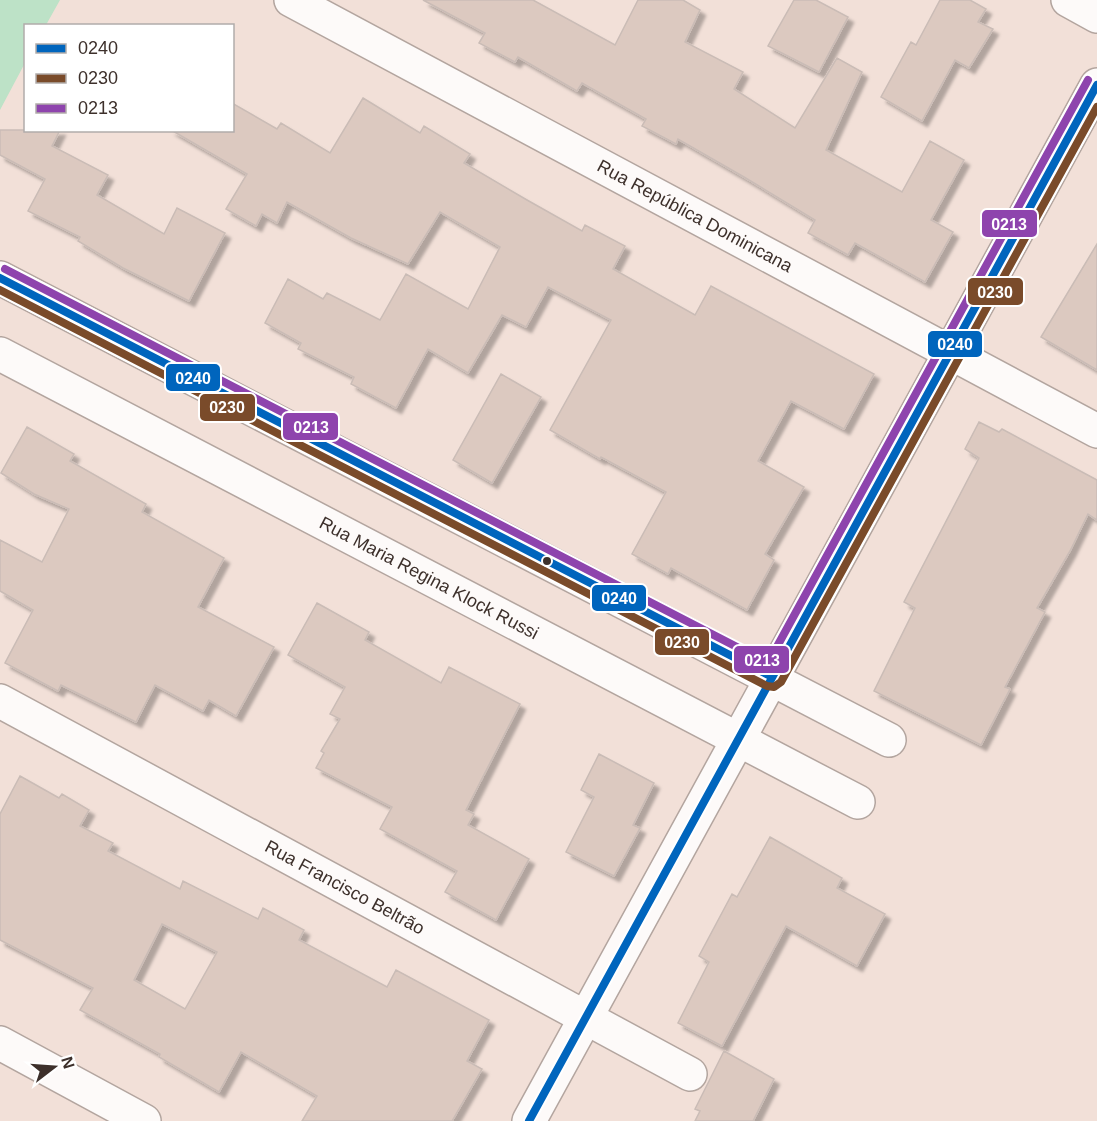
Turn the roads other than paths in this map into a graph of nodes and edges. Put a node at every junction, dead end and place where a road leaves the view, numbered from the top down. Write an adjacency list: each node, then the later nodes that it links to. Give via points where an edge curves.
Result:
1 (291, 0): 6 (street, Rua República Dominicana)
2 (1068, 0): 3 (street)
3 (1097, 16)
4 (1097, 85): 6 (street)
5 (0, 278): 9 (street)
6 (950, 352): 8 (street, Rua República Dominicana); 9 (street)
7 (0, 354): 11 (street, Rua Maria Regina Klock Russi)
8 (1097, 431)
9 (772, 678): 11 (street); 12 (street)
10 (0, 701): 14 (street, Rua Francisco Beltrão)
11 (739, 738): 13 (street, Rua Maria Regina Klock Russi); 14 (street)
12 (889, 740)
13 (858, 802)
14 (586, 1018): 16 (street, Rua Francisco Beltrão); 18 (street)
15 (0, 1043): 17 (street)
16 (690, 1074)
17 (144, 1121)
18 (529, 1121)

